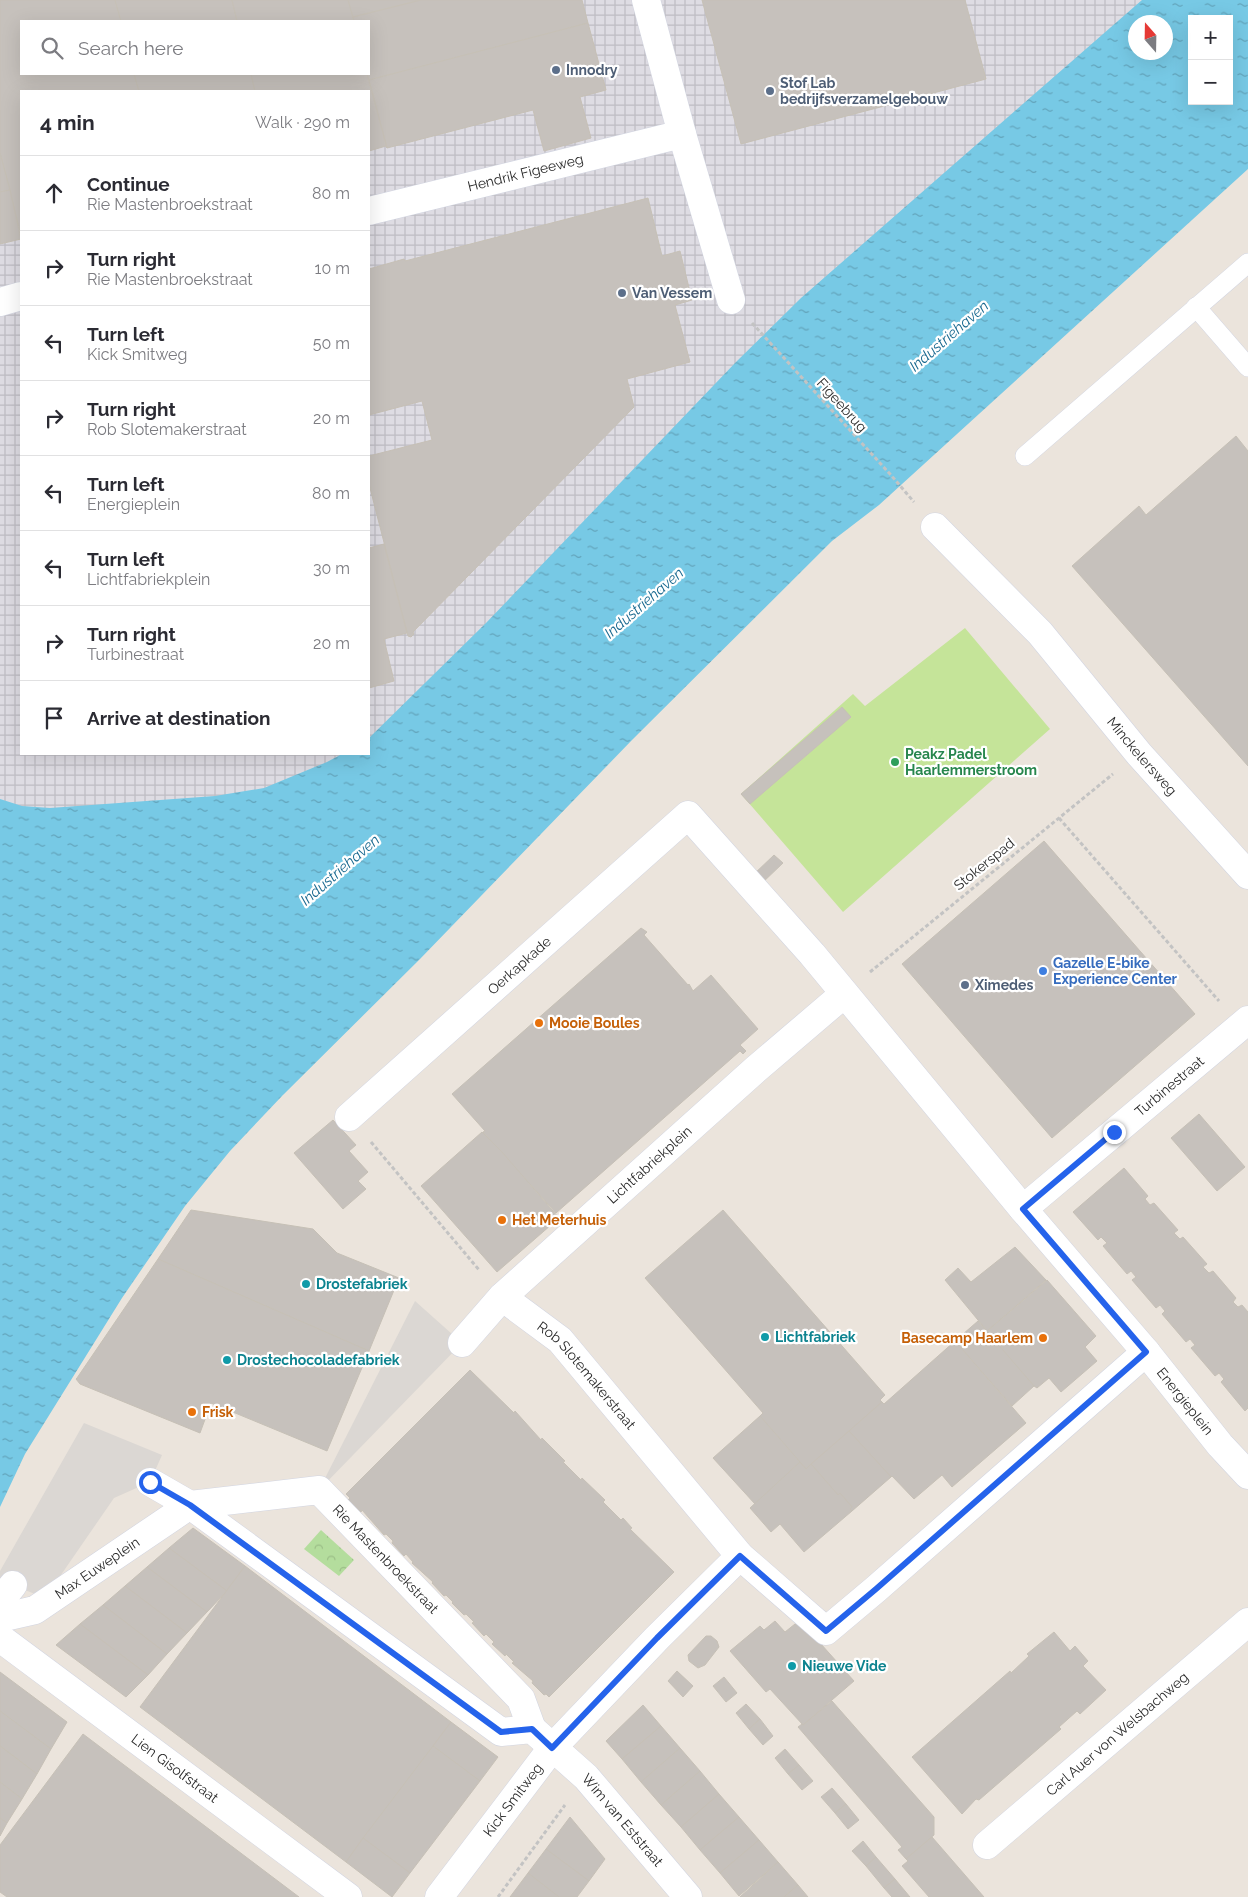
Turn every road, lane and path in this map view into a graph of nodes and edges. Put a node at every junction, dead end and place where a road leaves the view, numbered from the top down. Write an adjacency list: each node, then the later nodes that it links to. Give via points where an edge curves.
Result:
1 (646, 0): 2 (street)
2 (682, 134): 3 (street, Hendrik Figeeweg); 6 (street)
3 (370, 211)
4 (1248, 263): 8 (lane)
5 (20, 296): 7 (street)
6 (731, 300): 11 (path, Figeebrug)
7 (0, 302)
8 (1196, 307): 9 (lane); 10 (lane)
9 (1248, 367)
10 (1025, 456)
11 (935, 528): 12 (street, Minckelersweg, via 1040,633)
12 (1140, 754): 13 (path, Stokerspad); 14 (street, Minckelersweg)
13 (1059, 818): 15 (path, Stokerspad); 16 (path)
14 (1248, 875)
15 (844, 994): 17 (street, Oerkapkade, via 688,815); 18 (street); 19 (street, Lichtfabriekplein)
16 (1244, 1023): 18 (street, Turbinestraat)
17 (349, 1117): 19 (path)
18 (1023, 1209): 21 (street)
19 (502, 1297): 20 (street, Lichtfabriekplein); 25 (street, Rob Slotemakerstraat, via 560,1340)
20 (462, 1343)
21 (1146, 1352): 22 (street, Energieplein); 25 (street, Rob Slotemakerstraat, via 826,1631)
22 (1248, 1475)
23 (150, 1482): 24 (street)
24 (190, 1505): 26 (street, Max Euweplein, via 35,1610); 29 (street, via 501,1732); 29 (street, Rie Mastenbroekstraat, via 320,1490 521,1699)
25 (740, 1556): 30 (street, Kick Smitweg)
26 (0, 1618)
27 (1248, 1622): 32 (street, Carl Auer von Welsbachweg)
28 (0, 1638): 33 (street, Lien Gisolfstraat)
29 (532, 1729): 30 (street, Rie Mastenbroekstraat)
30 (552, 1748): 31 (street, Wim van Eststraat); 34 (street, Kick Smitweg)
31 (586, 1777): 35 (path); 36 (street, Wim van Eststraat)
32 (987, 1846)
33 (348, 1897)
34 (439, 1897)
35 (498, 1897)
36 (688, 1897)

